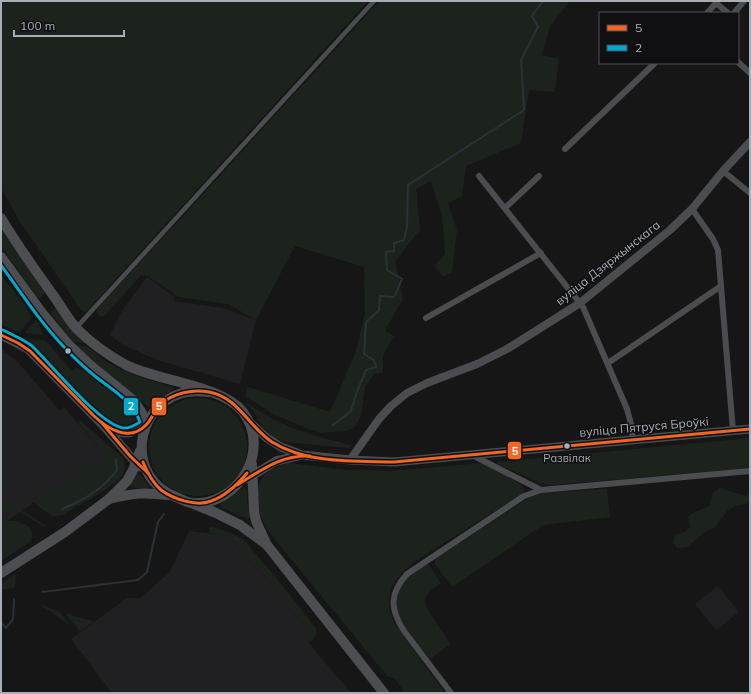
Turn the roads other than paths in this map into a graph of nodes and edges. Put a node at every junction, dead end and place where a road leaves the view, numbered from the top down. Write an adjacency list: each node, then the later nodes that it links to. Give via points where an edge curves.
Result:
1 (374, 1): 23 (street)
2 (744, 1): 5 (street)
3 (708, 12): 4 (street, via 716,3)
4 (727, 12)
5 (735, 12)
6 (739, 63): 8 (street)
7 (654, 64): 10 (street)
8 (750, 73)
9 (750, 142): 11 (street, вуліца Дзяржынскага)
10 (565, 148)
11 (723, 171): 14 (street); 16 (street, вуліца Дзяржынскага)
12 (479, 176): 15 (street)
13 (539, 176): 15 (street)
14 (750, 193)
15 (505, 208): 18 (street)
16 (692, 209): 20 (street, via 718,250); 21 (street, вуліца Дзяржынскага)
17 (1, 218): 23 (main road)
18 (541, 253): 21 (street); 22 (street)
19 (1, 257): 28 (main road, via 68,344 134,401)
20 (721, 286): 25 (street); 31 (street)
21 (580, 303): 25 (street); 37 (street, вуліца Дзяржынскага, via 507,349 406,393 379,419)
22 (426, 318)
23 (76, 328): 26 (main road, via 105,352 127,365)
24 (1, 335): 29 (main road, via 28,349)
25 (608, 363): 32 (street, via 627,409)
26 (210, 392): 27 (main road, via 224,396 234,403); 28 (main road, via 197,391 172,397 153,413)
27 (248, 421): 35 (main road, вуліца Пятруся Броўкі, via 266,438); 36 (main road, via 253,436)
28 (146, 424): 29 (main road, via 136,431 121,434); 33 (main road)
29 (104, 426): 38 (main road)
30 (750, 429): 31 (main road, вуліца Пятруся Броўкі)
31 (733, 431): 32 (main road, вуліца Пятруся Броўкі)
32 (633, 440): 34 (main road, вуліца Пятруся Броўкі)
33 (141, 447): 38 (main road); 40 (main road)
34 (472, 455): 37 (main road, вуліца Пятруся Броўкі, via 394,462); 43 (street)
35 (302, 456): 37 (main road, вуліца Пятруся Броўкі); 41 (main road, вуліца Пятруся Броўкі, via 276,461)
36 (252, 460): 41 (main road); 42 (main road, via 247,473)
37 (350, 460)
38 (136, 462): 40 (main road); 45 (main road, via 127,481)
39 (750, 471): 43 (street)
40 (148, 473): 44 (main road, via 161,490)
41 (252, 477): 42 (main road, вуліца Пятруся Броўкі); 47 (main road, via 255,516)
42 (237, 485): 46 (main road, via 210,502)
43 (541, 490): 50 (street, via 524,496 407,574 395,590 394,610 398,621)
44 (171, 496): 45 (main road, via 141,493); 46 (main road)
45 (109, 499): 48 (main road)
46 (190, 503): 47 (main road, via 240,525)
47 (267, 545): 49 (main road)
48 (1, 573)
49 (384, 693)
50 (451, 693)

